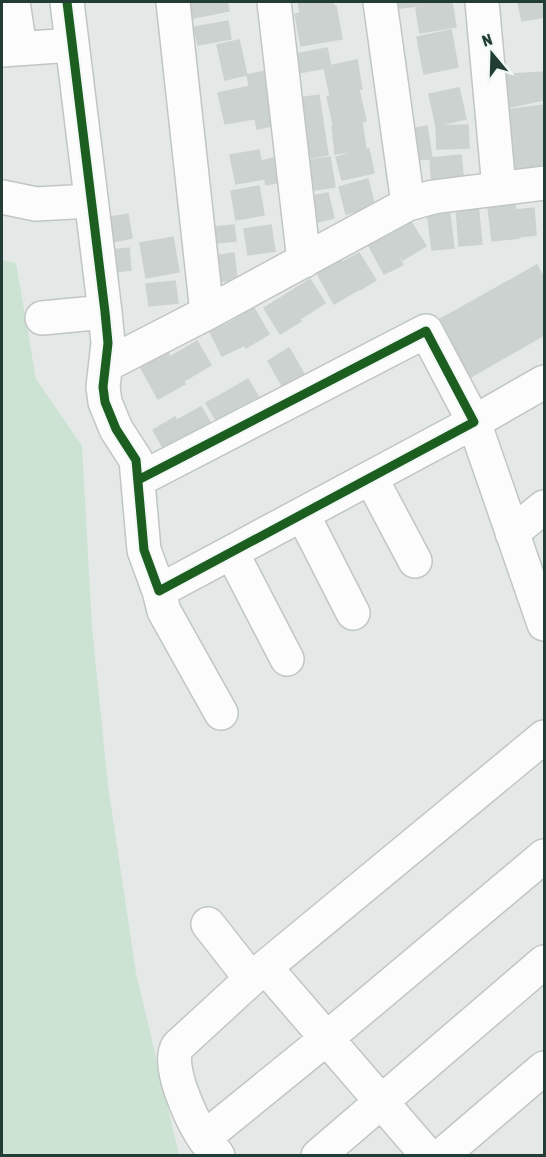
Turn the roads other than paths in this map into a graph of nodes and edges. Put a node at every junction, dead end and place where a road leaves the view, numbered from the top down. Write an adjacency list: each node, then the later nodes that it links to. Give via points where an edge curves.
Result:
1 (13, 2): 8 (street)
2 (67, 2): 7 (street)
3 (173, 2): 16 (street)
4 (274, 2): 14 (street)
5 (380, 2): 13 (street)
6 (482, 2): 10 (street)
7 (72, 45): 8 (street); 12 (street)
8 (11, 49)
9 (544, 183): 10 (street)
10 (499, 188): 13 (street)
11 (2, 197): 12 (street, via 36,204)
12 (91, 201): 15 (street)
13 (408, 204): 14 (street)
14 (304, 261): 16 (street)
15 (105, 312): 17 (street); 18 (street)
16 (207, 313): 18 (street)
17 (42, 318)
18 (106, 365): 22 (street, via 105,402 116,429 136,460)
19 (544, 382): 20 (street)
20 (474, 422): 21 (street); 22 (street, via 426,331); 25 (street)
21 (371, 477): 24 (street); 27 (street)
22 (138, 480): 28 (street, via 144,550)
23 (544, 507): 25 (street)
24 (303, 514): 26 (street); 29 (street)
25 (512, 533): 30 (street)
26 (232, 553): 28 (street); 31 (street)
27 (415, 561)
28 (159, 591): 32 (street, via 164,611)
29 (353, 614)
30 (544, 620)
31 (287, 659)
32 (221, 713)
33 (544, 737): 37 (street)
34 (544, 856): 38 (street)
35 (208, 924): 37 (street)
36 (544, 962): 40 (street)
37 (259, 973): 38 (street); 41 (street, via 174,1052 185,1103)
38 (327, 1038): 40 (street); 41 (street)
39 (544, 1068): 44 (street)
40 (382, 1102): 42 (street); 43 (street)
41 (211, 1147)
42 (318, 1155)
43 (428, 1155)
44 (441, 1155)

